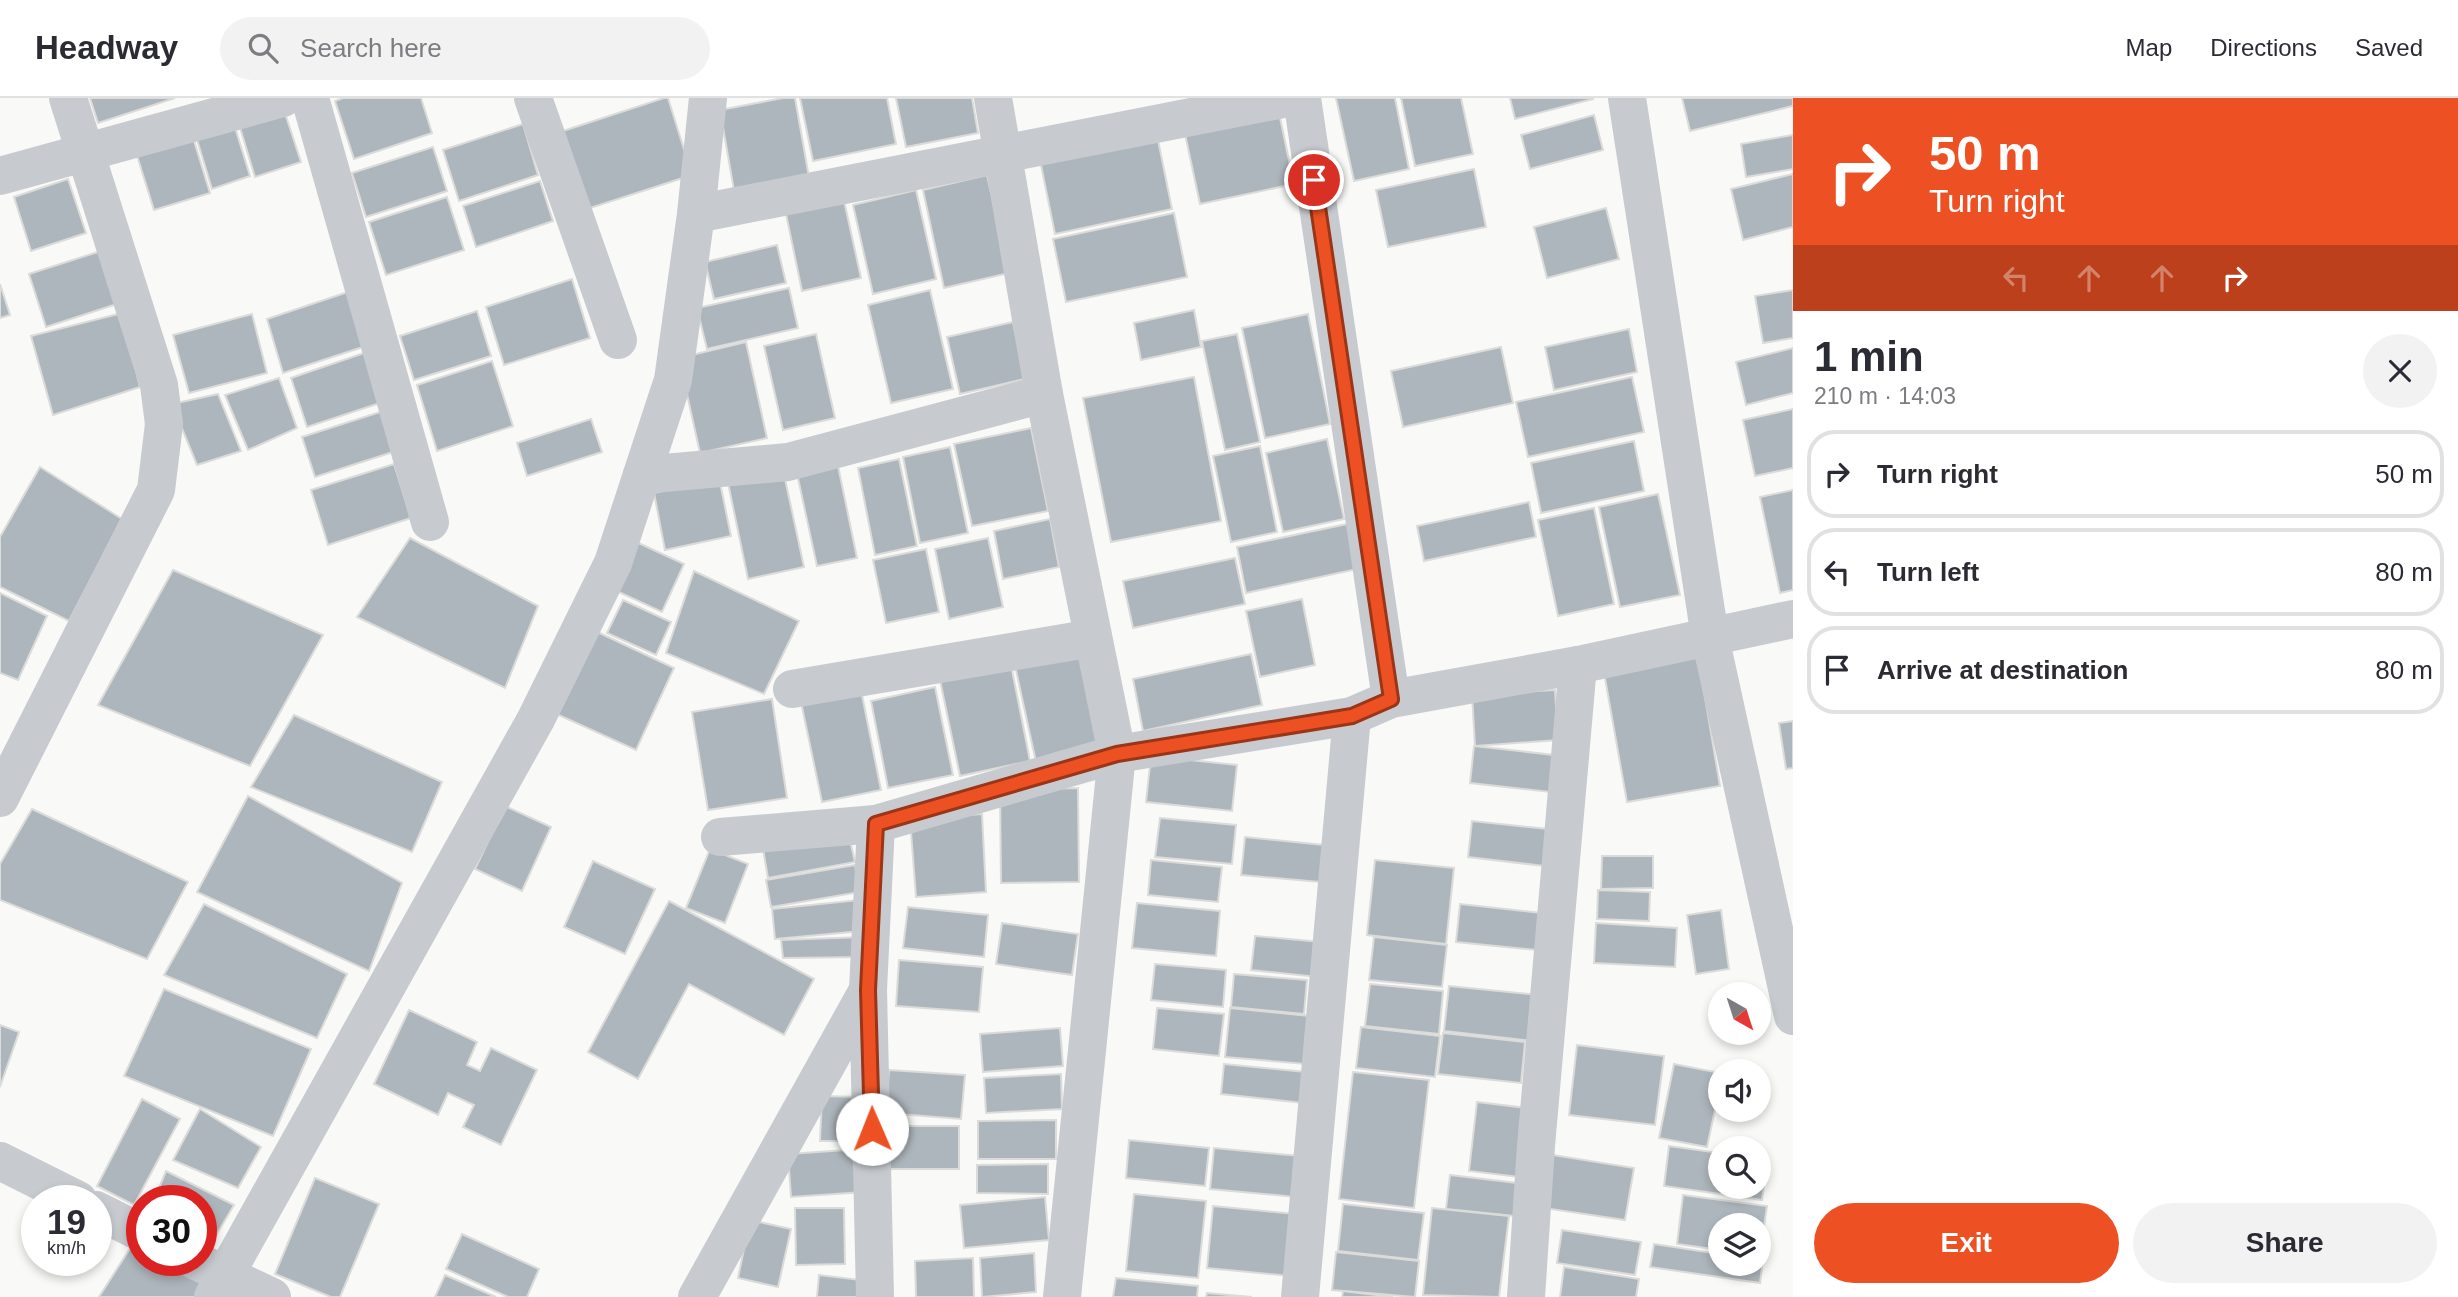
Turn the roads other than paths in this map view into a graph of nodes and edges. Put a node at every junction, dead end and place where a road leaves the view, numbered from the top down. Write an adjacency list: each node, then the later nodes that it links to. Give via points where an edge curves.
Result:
1 (68, 98): 10 (street)
2 (283, 98): 10 (street)
3 (310, 98): 17 (street)
4 (533, 98): 14 (street)
5 (708, 98): 13 (street)
6 (993, 98): 11 (street)
7 (1288, 98): 11 (street)
8 (1302, 98): 23 (street)
9 (1627, 98): 19 (street)
10 (84, 152): 12 (street); 26 (street, via 159,385 164,424 161,462 156,490)
11 (1003, 153): 13 (street); 15 (street)
12 (0, 176)
13 (696, 214): 16 (street, via 673,380)
14 (618, 340)
15 (1044, 394): 16 (street, via 788,462); 20 (street)
16 (642, 475): 33 (street, via 613,563 536,719)
17 (430, 522)
18 (1793, 619): 19 (street)
19 (1710, 637): 21 (street); 30 (street)
20 (1093, 638): 22 (street); 25 (street)
21 (1578, 665): 23 (street); 39 (street)
22 (792, 689)
23 (1391, 699): 24 (street)
24 (1352, 716): 25 (street); 38 (street)
25 (1117, 754): 27 (street); 37 (street)
26 (0, 798)
27 (876, 824): 28 (street); 29 (street)
28 (720, 837)
29 (868, 990): 35 (street); 36 (street)
30 (1793, 1016)
31 (0, 1161): 32 (street)
32 (48, 1185)
33 (210, 1277): 34 (street)
34 (272, 1297)
35 (697, 1297)
36 (875, 1297)
37 (1062, 1297)
38 (1300, 1297)
39 (1526, 1297)

